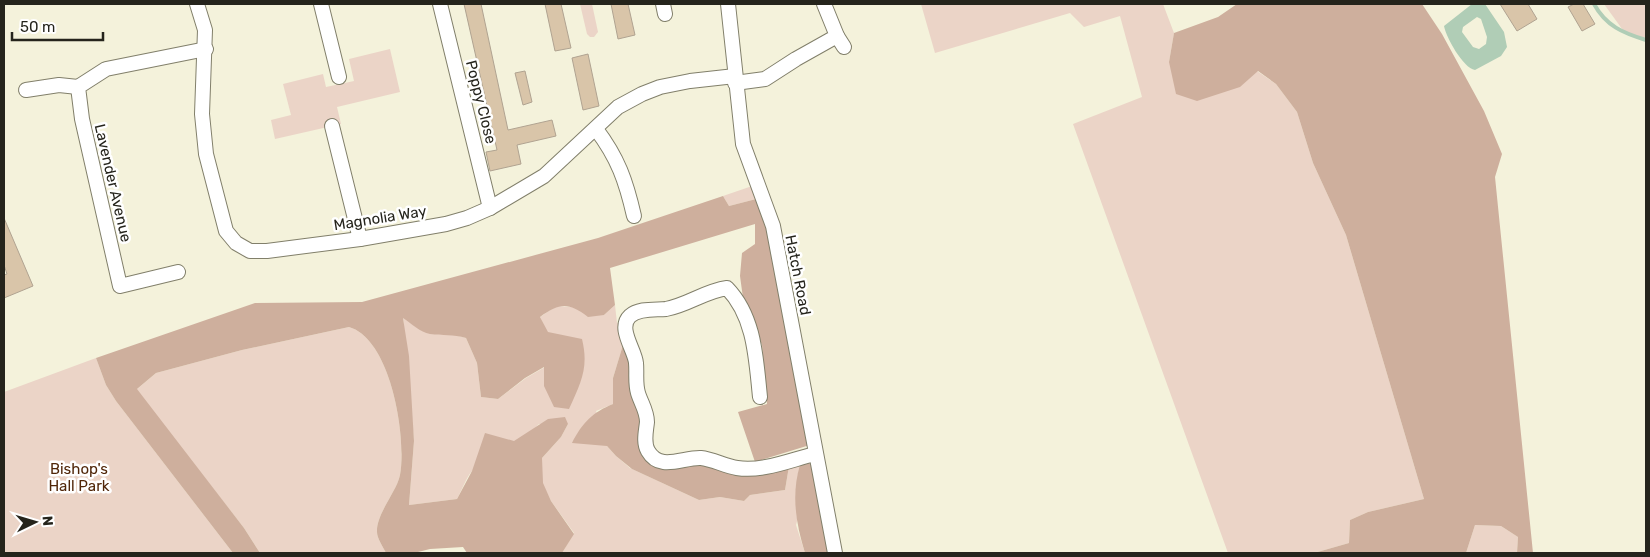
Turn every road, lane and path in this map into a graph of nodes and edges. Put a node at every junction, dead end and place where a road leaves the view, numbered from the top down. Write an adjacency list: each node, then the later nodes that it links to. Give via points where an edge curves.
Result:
1 (198, 4): 6 (street, Magnolia Way)
2 (321, 4): 7 (street)
3 (440, 4): 13 (street, Poppy Close)
4 (728, 4): 8 (street, Hatch Road)
5 (824, 4): 8 (street, Magnolia Way, via 840,42 796,59 766,79)
6 (206, 49): 9 (street, via 106,69); 15 (street, Magnolia Way, via 203,139 226,231 236,243 250,251)
7 (339, 77)
8 (735, 80): 12 (street, Magnolia Way, via 660,87 623,104); 18 (street, Hatch Road, via 743,144 773,226)
9 (78, 87): 10 (street, via 59,85); 16 (street, Lavender Avenue, via 82,119 120,286)
10 (26, 90)
11 (332, 126): 15 (street)
12 (596, 128): 13 (street, Magnolia Way, via 544,176); 14 (street, via 623,172)
13 (490, 208): 15 (street, Magnolia Way, via 446,224)
14 (634, 216)
15 (360, 239)
16 (178, 272)
17 (760, 397): 18 (street, via 750,325 727,288 712,290 669,308 641,311 630,316 626,335 636,362 638,394 647,420 644,437 648,451 655,459 669,464 701,458 738,468 757,469)
18 (815, 454): 19 (street, Hatch Road)
19 (835, 553)

